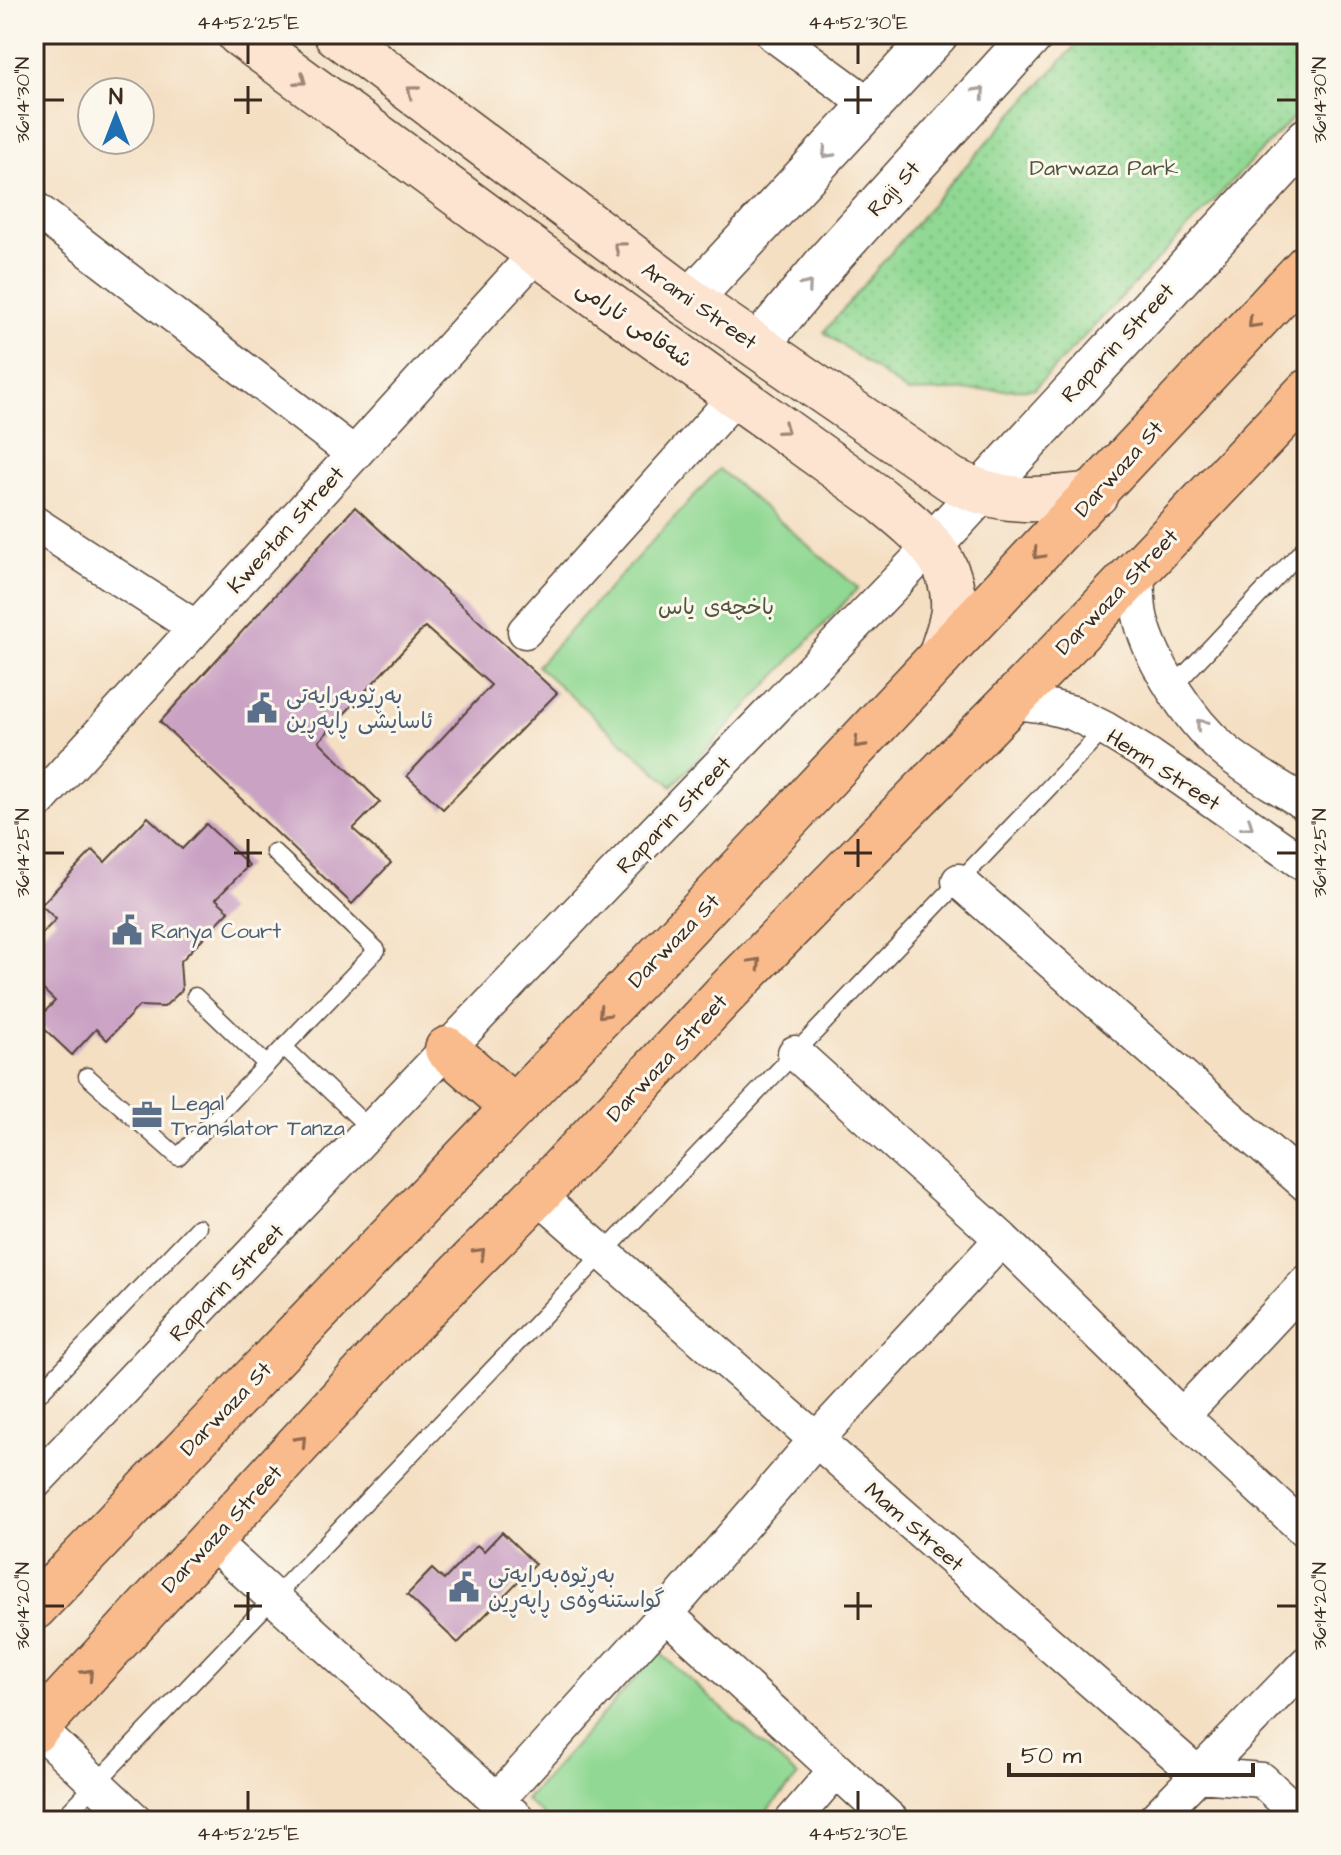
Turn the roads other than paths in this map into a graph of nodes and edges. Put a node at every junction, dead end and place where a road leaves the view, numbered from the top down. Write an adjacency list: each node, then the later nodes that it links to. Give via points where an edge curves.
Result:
1 (239, 34): 9 (main road, شەقامی ئارامی, one-way to 9)
2 (336, 34): 11 (main road, Arami Street, one-way to 2)
3 (773, 34): 6 (street)
4 (937, 34): 6 (street)
5 (1033, 34): 12 (street, Raji St, one-way to 5)
6 (871, 106): 11 (street, one-way to 11)
7 (1307, 139): 17 (street, Raparin Street)
8 (34, 208): 15 (street)
9 (537, 253): 14 (main road, شەقامی ئارامی); 15 (street, Kwestan Street)
10 (1307, 266): 18 (highway, Darwaza St, one-way to 18)
11 (690, 300): 12 (main road, Arami Street)
12 (757, 346): 16 (main road, Arami Street)
13 (1307, 392): 23 (highway, Darwaza Street)
14 (737, 395): 19 (main road, شەقامی ئارامی, one-way to 19); 25 (street)
15 (354, 454): 24 (street, Kwestan Street)
16 (919, 458): 17 (main road, Arami Street); 19 (main road, via 909,488)
17 (979, 493): 18 (main road, Arami Street, via 1020,501); 21 (street, Raparin Street)
18 (1096, 494): 26 (highway, Darwaza St, one-way to 26)
19 (880, 499): 21 (main road, شەقامی ئارامی)
20 (34, 523): 24 (street)
21 (932, 545): 26 (main road, شەقامی ئارامی, via 944,565 953,610); 37 (street, Raparin Street)
22 (1307, 545): 27 (lane)
23 (1137, 571): 27 (street, via 1140,617); 28 (highway, Darwaza Street)
24 (196, 628): 31 (street, Kwestan Street)
25 (525, 631)
26 (940, 657): 41 (highway, Darwaza St, one-way to 41)
27 (1173, 687): 30 (street, one-way to 27, via 1224,750)
28 (1008, 701): 29 (street, Hemn Street, via 1073,713); 44 (highway, Darwaza Street, one-way to 28)
29 (1105, 729): 33 (street, Hemn Street, one-way to 33); 34 (lane)
30 (1307, 805)
31 (34, 806)
32 (274, 852): 36 (lane, via 377,950)
33 (1307, 866)
34 (959, 881): 38 (lane); 43 (street)
35 (195, 996): 39 (lane)
36 (284, 1047): 39 (lane); 42 (lane)
37 (447, 1049): 41 (highway); 42 (street, Raparin Street)
38 (795, 1053): 46 (street); 47 (lane)
39 (267, 1065): 40 (lane, via 178,1157)
40 (87, 1076)
41 (513, 1107): 56 (highway, Darwaza St)
42 (371, 1130): 52 (street, Raparin Street)
43 (1307, 1185)
44 (537, 1195): 47 (street, Mam Street); 54 (highway, Darwaza Street, one-way to 44)
45 (198, 1227): 49 (lane)
46 (1002, 1239): 50 (street); 51 (street)
47 (603, 1253): 51 (street, Mam Street); 55 (lane)
48 (1307, 1282): 50 (street)
49 (34, 1399)
50 (1182, 1416): 53 (street)
51 (816, 1440): 57 (street); 62 (street, Mam Street)
52 (40, 1466)
53 (1307, 1532)
54 (209, 1539): 55 (street); 59 (highway, Darwaza Street, one-way to 54)
55 (273, 1599): 64 (lane); 65 (street)
56 (34, 1608)
57 (666, 1614): 61 (street); 65 (street)
58 (1307, 1663): 60 (street)
59 (36, 1729): 64 (street)
60 (1227, 1746): 62 (street); 63 (street)
61 (836, 1770): 68 (street); 69 (street)
62 (1199, 1775): 63 (street); 70 (street)
63 (1262, 1780): 71 (street)
64 (96, 1783): 66 (lane); 67 (street)
65 (509, 1810)
66 (60, 1821)
67 (136, 1821)
68 (792, 1821)
69 (892, 1821)
70 (1153, 1821)
71 (1306, 1821)

